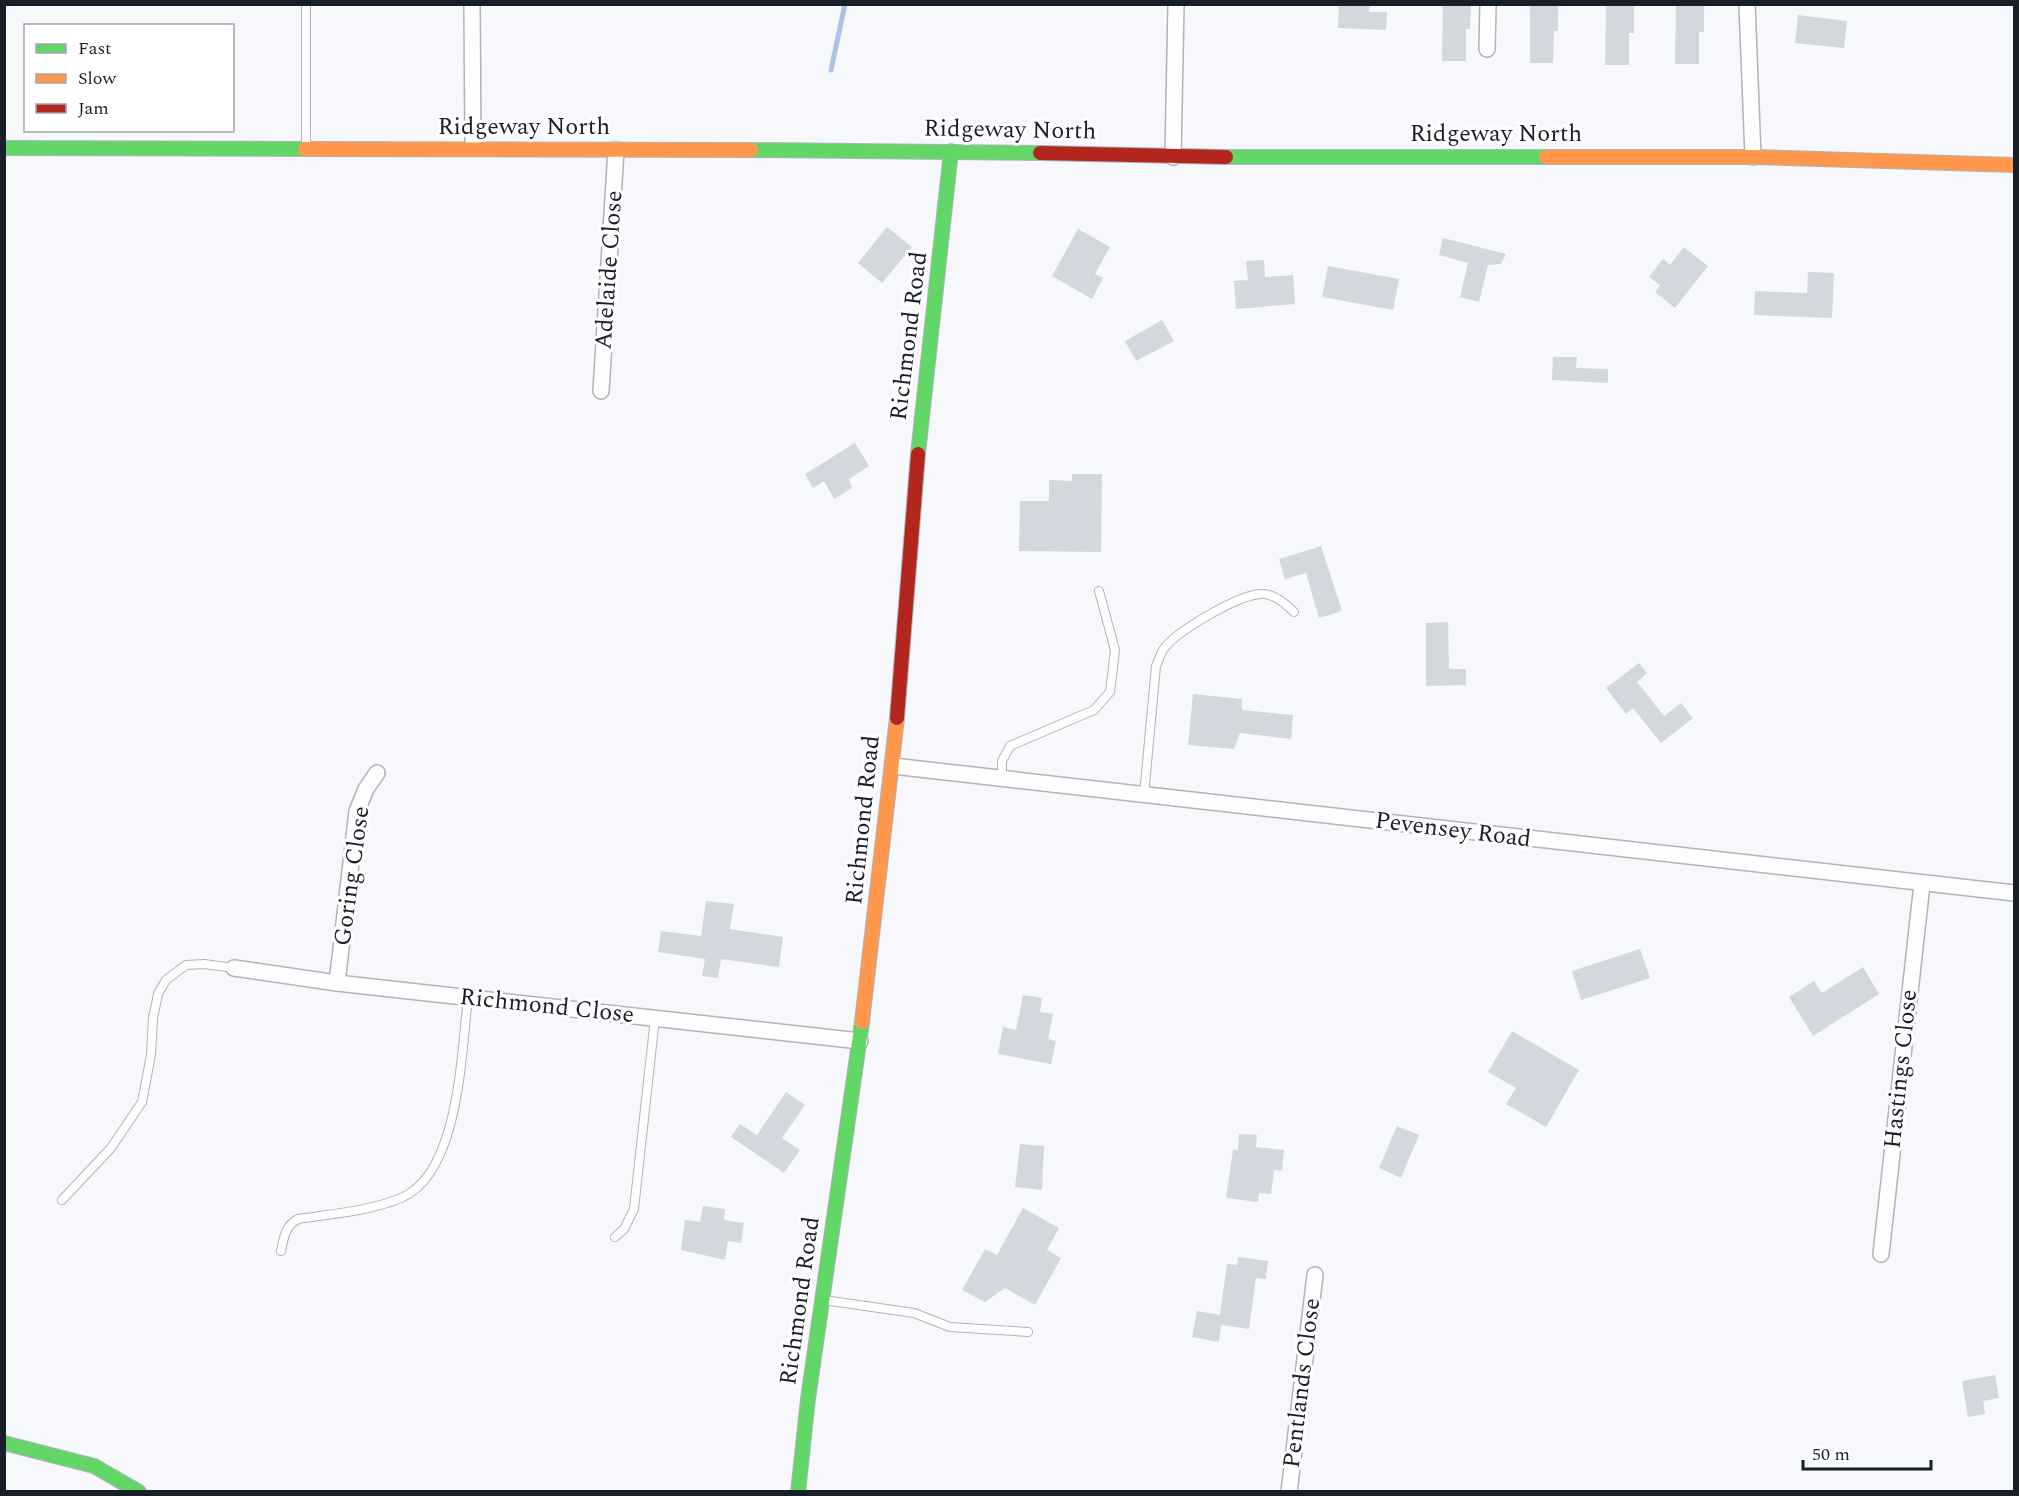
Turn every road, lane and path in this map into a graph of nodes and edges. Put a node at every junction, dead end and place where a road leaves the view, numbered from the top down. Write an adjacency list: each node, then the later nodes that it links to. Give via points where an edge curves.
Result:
1 (306, 4): 9 (lane)
2 (472, 4): 8 (street)
3 (1176, 4): 12 (street)
4 (1488, 4): 6 (street)
5 (1747, 4): 13 (street)
6 (1487, 50)
7 (4, 148): 9 (street, Ridgeway North)
8 (472, 148): 9 (street, Ridgeway North); 10 (street, Ridgeway North)
9 (306, 150)
10 (616, 150): 11 (street, Ridgeway North); 15 (street, Adelaide Close)
11 (951, 151): 12 (street, Ridgeway North); 18 (street, Richmond Road, via 920,434)
12 (1173, 157): 13 (street, Ridgeway North)
13 (1753, 157): 14 (street, Ridgeway North)
14 (2014, 165)
15 (601, 391)
16 (1099, 591): 20 (lane, via 1115,650 1110,692 1094,710 1010,746 1002,761)
17 (1294, 612): 21 (lane, via 1266,593 1250,595 1183,631 1165,647 1156,666)
18 (893, 766): 20 (street, Pevensey Road); 28 (street, Richmond Road)
19 (377, 773): 25 (street, Goring Close, via 357,812)
20 (1002, 777): 21 (street, Pevensey Road)
21 (1144, 795): 22 (street, Pevensey Road)
22 (1922, 884): 23 (street, Pevensey Road); 32 (street, Hastings Close)
23 (2014, 893)
24 (234, 968): 25 (street, Richmond Close); 29 (lane, via 186,965 166,980 158,994 153,1018 142,1101 111,1148)
25 (338, 983): 26 (street, Richmond Close)
26 (468, 998): 27 (street, Richmond Close); 31 (lane, via 452,1129 441,1155 422,1182 403,1198 298,1219 284,1233)
27 (654, 1018): 28 (street, Richmond Close); 30 (lane, via 634,1209)
28 (860, 1041): 34 (street, Richmond Road)
29 (62, 1200)
30 (615, 1237)
31 (281, 1251)
32 (1881, 1254)
33 (1315, 1275): 39 (street, Pentlands Close)
34 (822, 1300): 35 (lane, via 914,1312 950,1327); 38 (street, Richmond Road)
35 (1028, 1332)
36 (4, 1443): 37 (street, via 94,1467)
37 (139, 1491)
38 (798, 1491)
39 (1289, 1491)

